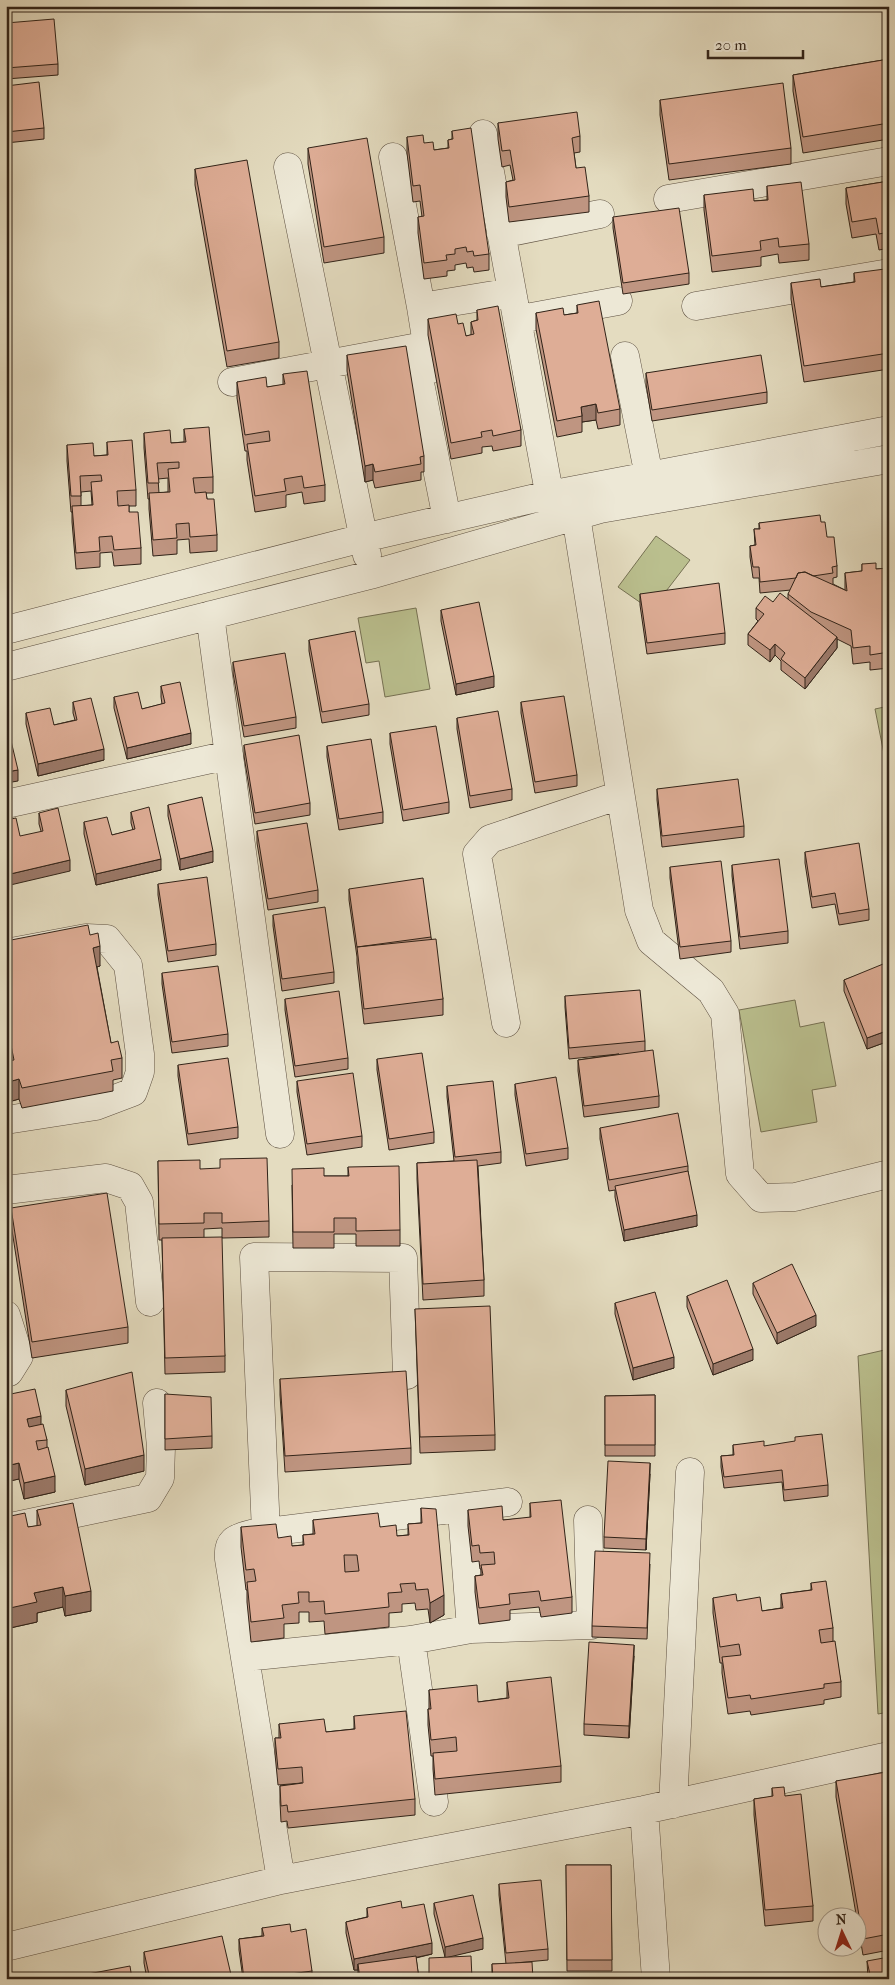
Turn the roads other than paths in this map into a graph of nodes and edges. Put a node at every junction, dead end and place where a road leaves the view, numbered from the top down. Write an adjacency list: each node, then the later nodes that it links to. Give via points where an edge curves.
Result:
1 (483, 134): 7 (street)
2 (393, 157): 12 (street)
3 (889, 161): 5 (street)
4 (288, 167): 15 (street)
5 (668, 199)
6 (600, 214): 7 (street)
7 (501, 234): 9 (street)
8 (889, 272): 11 (street)
9 (512, 292): 12 (street); 13 (street)
10 (618, 301): 13 (street)
11 (696, 306)
12 (421, 307): 21 (street)
13 (517, 320): 20 (street)
14 (625, 356): 19 (street)
15 (328, 365): 16 (street); 21 (street, via 413,348); 23 (street)
16 (232, 382)
17 (889, 430): 19 (street)
18 (889, 459): 22 (street, via 600,509)
19 (649, 476): 20 (street)
20 (550, 495): 21 (street); 22 (street)
21 (452, 517): 23 (street)
22 (565, 519): 24 (street); 29 (street)
23 (363, 538): 24 (street); 26 (street)
24 (370, 574): 25 (street)
25 (210, 615): 27 (street); 28 (street)
26 (6, 630)
27 (6, 667)
28 (229, 755): 30 (street); 34 (street)
29 (620, 796): 32 (street, via 490,839 477,854); 35 (street, via 638,910 652,941 711,991 725,1014 740,1174 761,1198 795,1197)
30 (6, 804)
31 (6, 953): 33 (street, via 86,938 107,939 128,966 140,1054 140,1072 133,1092 96,1106)
32 (506, 1023)
33 (6, 1120)
34 (280, 1134)
35 (889, 1174)
36 (6, 1190): 37 (street, via 106,1178 130,1186 140,1202)
37 (150, 1302)
38 (6, 1315): 39 (street, via 19,1356)
39 (6, 1372)
40 (407, 1375): 47 (street, via 403,1258 254,1257)
41 (157, 1403): 46 (street, via 160,1478 148,1498)
42 (690, 1472): 53 (street)
43 (508, 1502): 47 (street)
44 (588, 1520): 48 (street, via 591,1625)
45 (463, 1525): 48 (street)
46 (6, 1528)
47 (266, 1532): 50 (street, via 241,1536 232,1542 228,1550)
48 (471, 1629): 49 (street)
49 (411, 1640): 50 (street); 52 (street)
50 (246, 1657): 55 (street)
51 (889, 1756): 53 (street)
52 (434, 1802)
53 (673, 1804): 54 (street)
54 (644, 1810): 55 (street); 57 (street)
55 (281, 1880): 56 (street)
56 (6, 1947)
57 (656, 1979)

